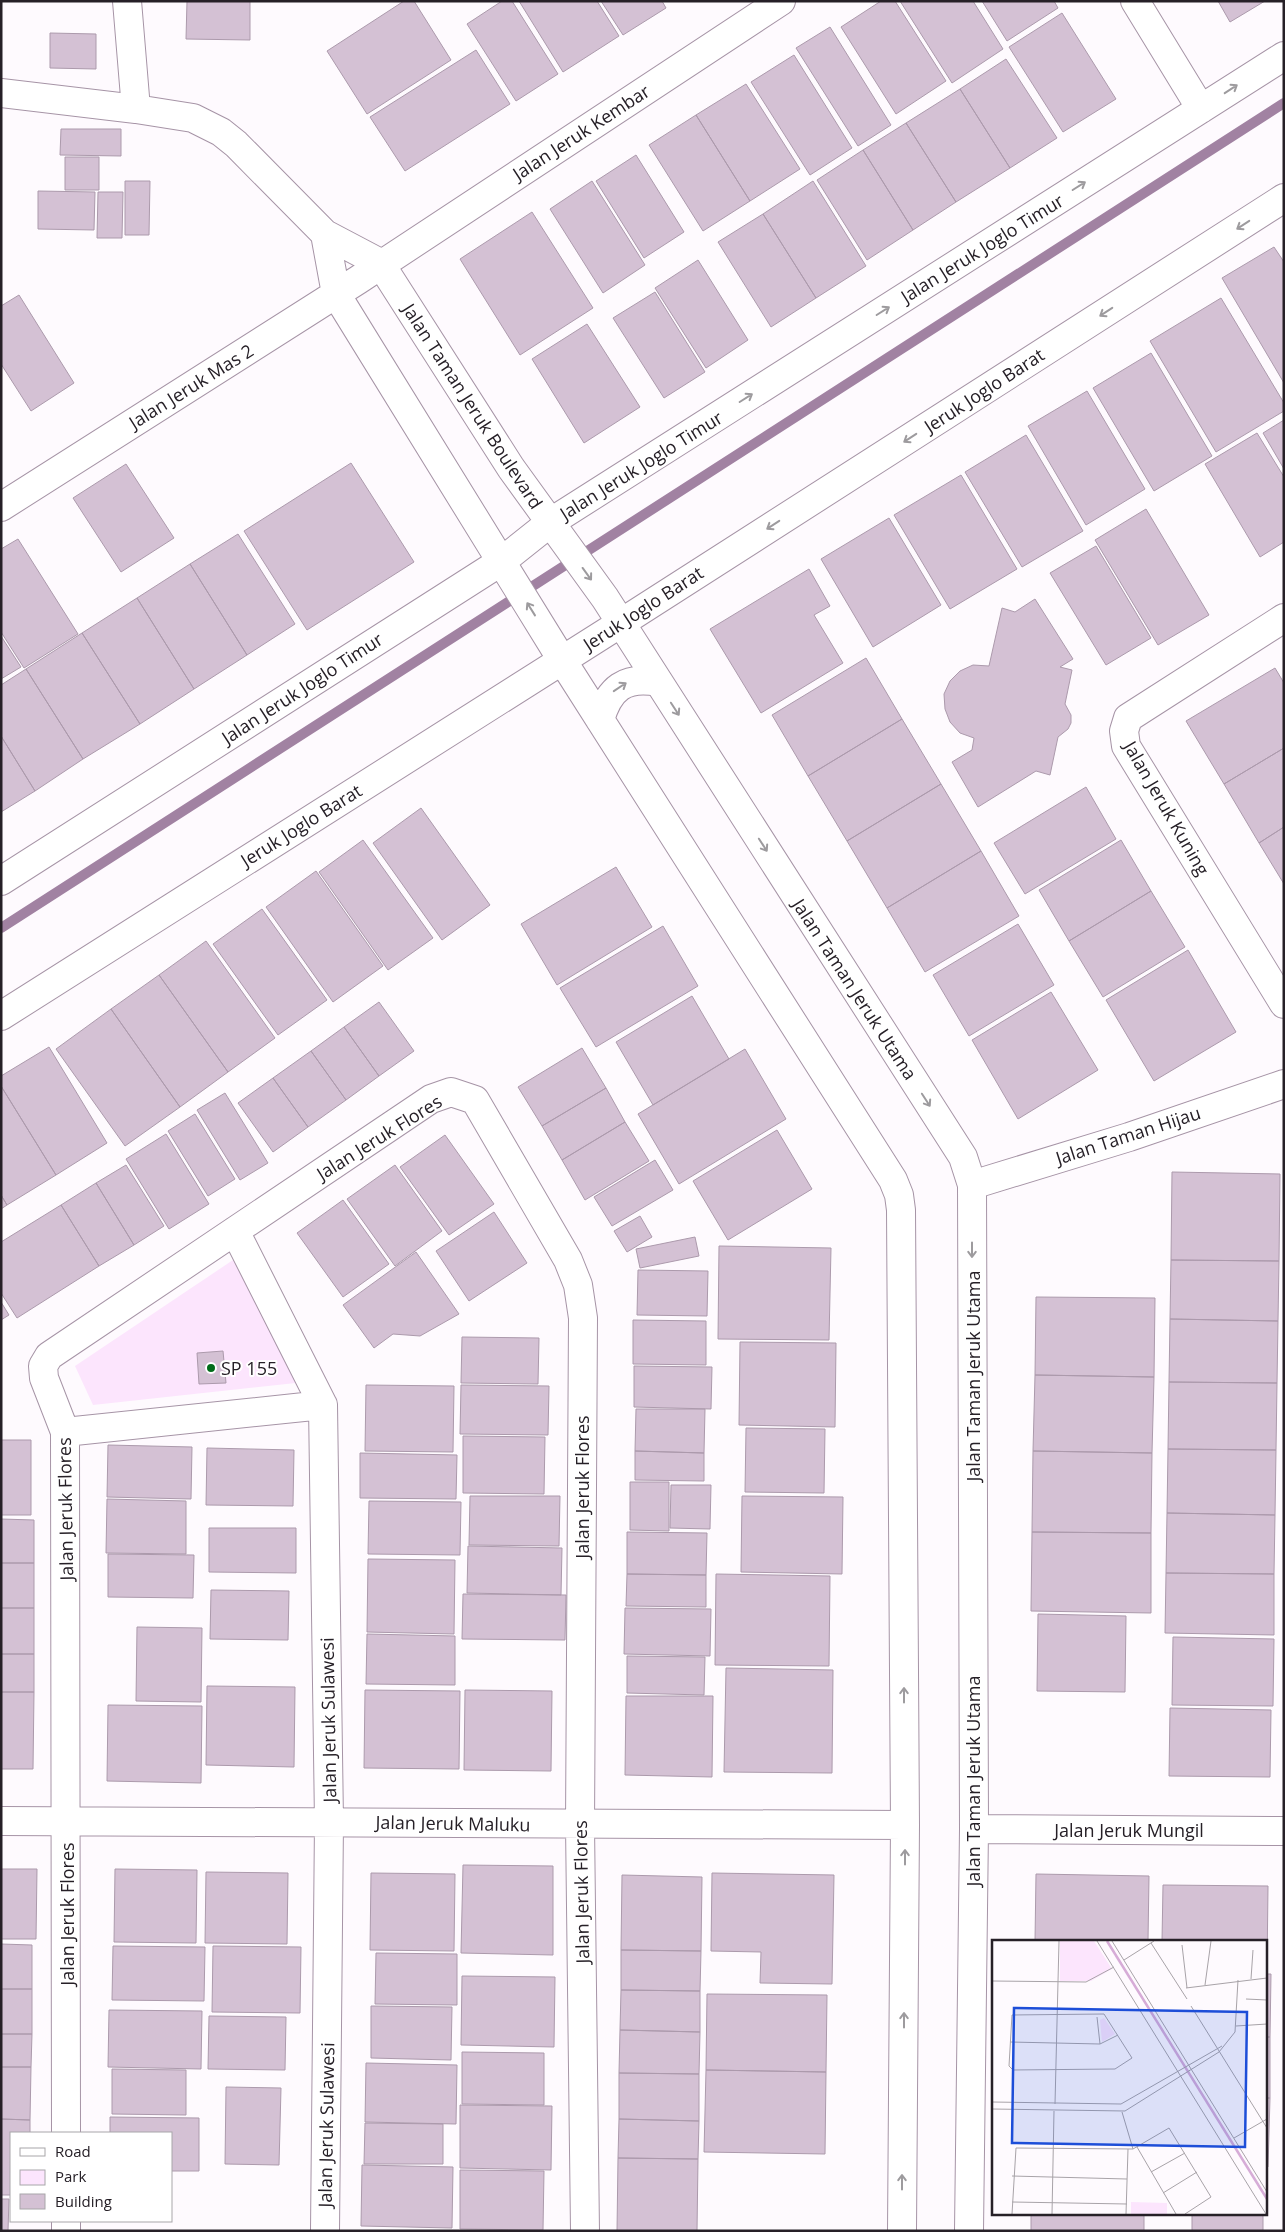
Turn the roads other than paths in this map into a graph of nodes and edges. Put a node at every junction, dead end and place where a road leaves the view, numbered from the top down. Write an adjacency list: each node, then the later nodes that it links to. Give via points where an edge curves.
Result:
1 (127, 1): 6 (street)
2 (782, 1): 10 (street, Jalan Jeruk Kembar)
3 (1135, 1): 7 (street)
4 (1284, 56): 7 (street, Jalan Jeruk Joglo Timur, one-way to 4)
5 (1, 93): 6 (street, Jalan Taman Jeruk Boulevard)
6 (136, 109): 9 (street, Jalan Taman Jeruk Boulevard, via 193,118 221,132)
7 (1200, 109): 13 (street, Jalan Jeruk Joglo Timur, one-way to 7)
8 (1284, 198): 16 (street, Jeruk Joglo Barat, one-way to 16)
9 (325, 234): 10 (street, Jalan Taman Jeruk Boulevard); 11 (street)
10 (380, 264): 11 (street, Jalan Jeruk Mas 2); 13 (street, Jalan Taman Jeruk Boulevard, via 511,468)
11 (336, 294): 12 (street, Jalan Jeruk Mas 2); 14 (street)
12 (1, 507)
13 (551, 522): 14 (street, Jalan Jeruk Joglo Timur); 16 (street, Jalan Taman Jeruk Boulevard, one-way to 16)
14 (502, 561): 17 (street, one-way to 14); 20 (street, Jalan Jeruk Joglo Timur)
15 (1284, 618): 21 (street, Jalan Jeruk Kuning, via 1128,718 1124,731 1126,746)
16 (621, 623): 17 (street, Jeruk Joglo Barat); 18 (street, Jalan Taman Jeruk Utama)
17 (562, 660): 19 (street); 22 (street, Jeruk Joglo Barat)
18 (658, 682): 19 (street, one-way to 18, via 604,704 613,691 626,682 642,679); 24 (street, Jalan Taman Jeruk Utama, one-way to 24, via 963,1158)
19 (600, 720): 32 (street, one-way to 19, via 899,1195 893,1180)
20 (1, 881)
21 (1284, 1004)
22 (1, 1016)
23 (1284, 1084): 24 (street, Jalan Taman Hijau)
24 (972, 1185): 33 (street, Jalan Taman Jeruk Utama, one-way to 33)
25 (235, 1231): 26 (street, Jalan Jeruk Sulawesi); 27 (street, Jalan Jeruk Flores, via 49,1356 43,1366 44,1378); 31 (street, Jalan Jeruk Flores, via 431,1099 452,1092 475,1100 568,1260 578,1285 583,1318)
26 (323, 1405): 27 (street); 30 (street, Jalan Jeruk Sulawesi)
27 (65, 1432): 28 (street, Jalan Jeruk Flores)
28 (67, 1820): 29 (street, Jalan Jeruk Maluku); 30 (street, Jalan Jeruk Maluku); 35 (street, Jalan Jeruk Flores)
29 (1, 1821)
30 (329, 1822): 31 (street, Jalan Jeruk Maluku); 36 (street, Jalan Jeruk Sulawesi)
31 (580, 1825): 32 (street, Jalan Jeruk Maluku); 37 (street, Jalan Jeruk Flores)
32 (905, 1825): 38 (street, one-way to 32)
33 (974, 1829): 34 (street, Jalan Jeruk Mungil); 39 (street, Jalan Taman Jeruk Utama)
34 (1284, 1831)
35 (66, 2132)
36 (325, 2231)
37 (585, 2231)
38 (902, 2231)
39 (970, 2231)

